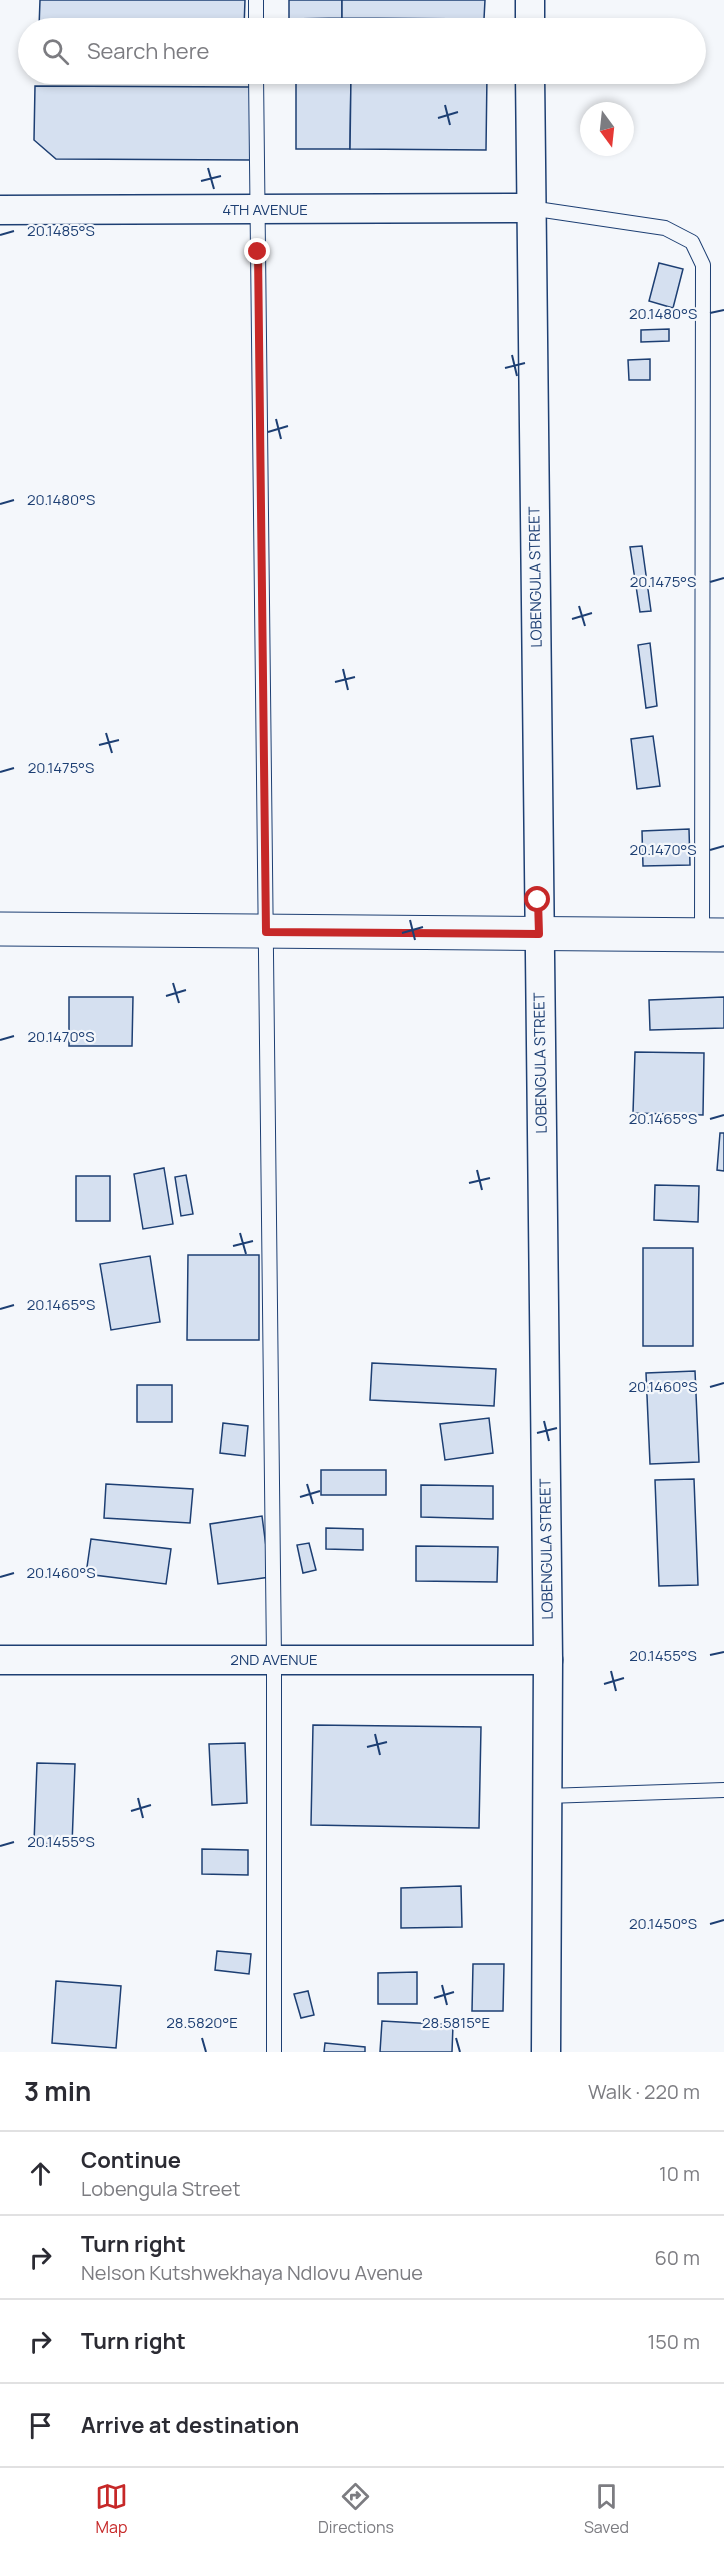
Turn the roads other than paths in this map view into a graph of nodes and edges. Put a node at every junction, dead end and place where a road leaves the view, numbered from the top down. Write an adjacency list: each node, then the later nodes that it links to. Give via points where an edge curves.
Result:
1 (256, 0): 3 (lane)
2 (530, 0): 4 (street)
3 (256, 18)
4 (530, 18)
5 (256, 84): 8 (lane)
6 (530, 84): 7 (street, LOBENGULA STREET)
7 (530, 208): 8 (street, 4TH AVENUE); 12 (street, LOBENGULA STREET); 13 (lane, via 665,228 692,242 703,265)
8 (258, 209): 9 (street, 4TH AVENUE); 11 (lane)
9 (0, 210)
10 (0, 929): 11 (street)
11 (266, 932): 12 (street); 14 (lane)
12 (539, 934): 13 (street); 16 (street, LOBENGULA STREET)
13 (713, 935)
14 (274, 1659): 15 (street, 2ND AVENUE); 16 (street, 2ND AVENUE); 19 (lane)
15 (0, 1660)
16 (548, 1660): 18 (street, LOBENGULA STREET)
17 (724, 1790): 18 (lane)
18 (547, 1796): 20 (street, LOBENGULA STREET)
19 (274, 2052)
20 (546, 2052)

